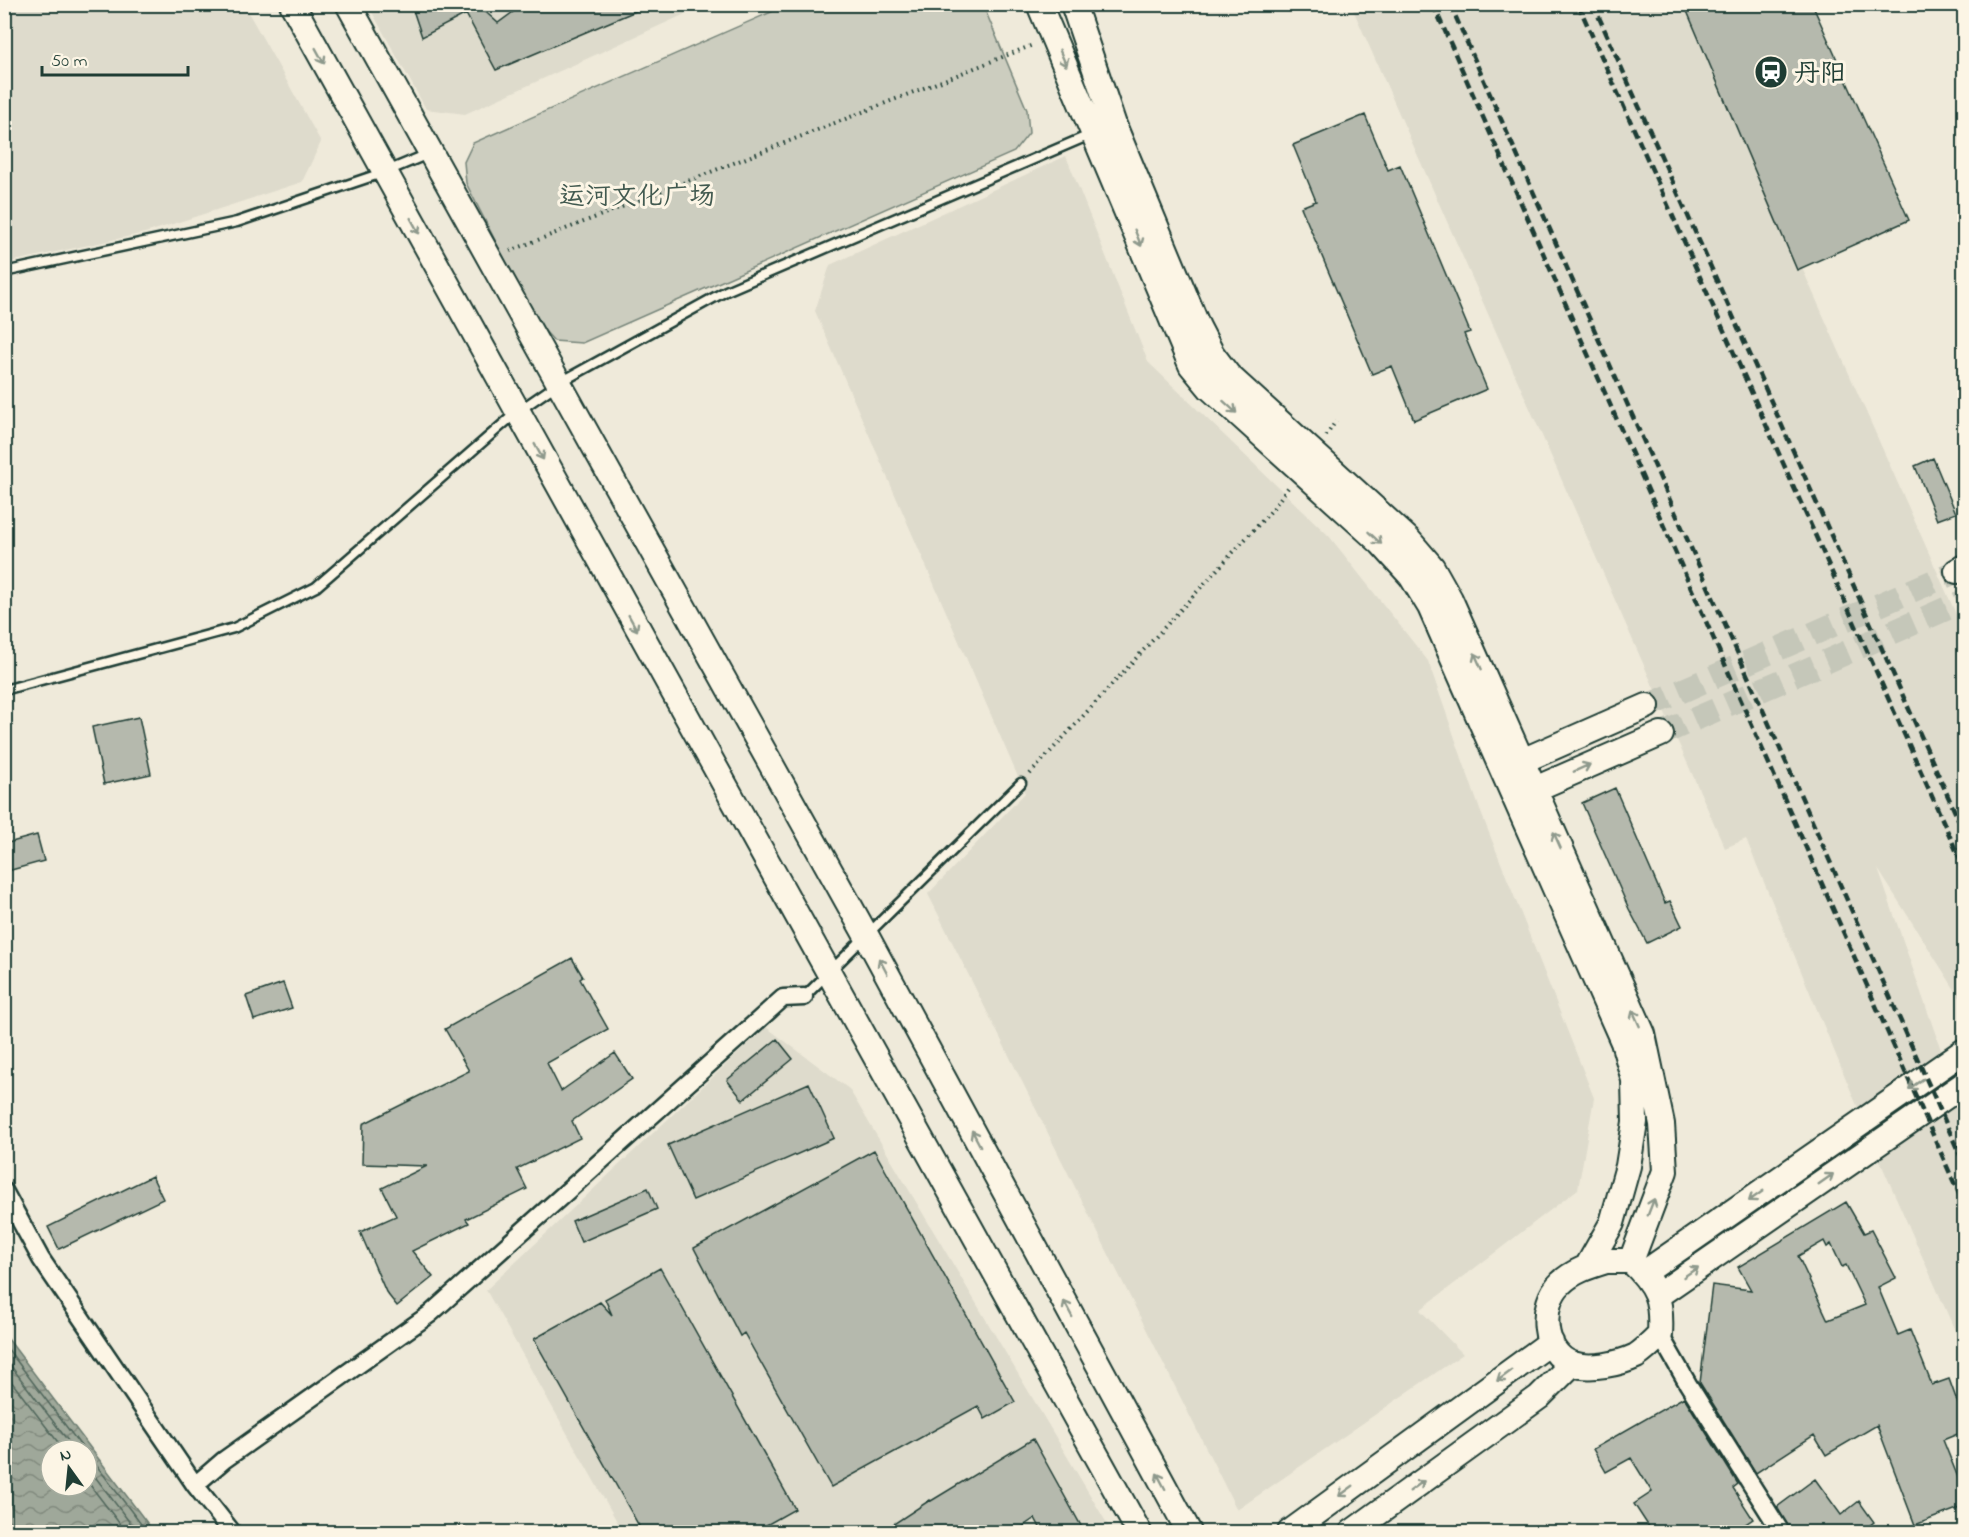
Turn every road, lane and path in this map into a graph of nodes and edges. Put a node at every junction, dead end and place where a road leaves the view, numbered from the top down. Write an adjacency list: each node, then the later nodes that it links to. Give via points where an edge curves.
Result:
1 (292, 4): 8 (street, one-way to 8)
2 (348, 4): 7 (street)
3 (1039, 4): 5 (street)
4 (1074, 4): 6 (street)
5 (1054, 38): 6 (street, one-way to 6); 9 (path)
6 (1104, 129): 11 (lane, via 726,291); 14 (street, via 1191,365 1210,388)
7 (431, 153): 8 (lane); 11 (street)
8 (385, 172): 10 (lane, via 237,222); 12 (street, one-way to 12)
9 (502, 254)
10 (4, 272)
11 (559, 383): 12 (lane); 22 (street)
12 (517, 412): 15 (lane, via 316,587 234,628); 23 (street, one-way to 23)
13 (1336, 421): 14 (path)
14 (1307, 462): 18 (street, one-way to 14, via 1432,567 1408,539); 19 (street, one-way to 19, via 1411,576 1430,607); 20 (path, via 1271,511)
15 (4, 690)
16 (1647, 706): 18 (street)
17 (1661, 734): 21 (street, one-way to 17)
18 (1522, 760): 19 (street); 21 (street)
19 (1508, 782): 21 (street); 28 (street, via 1623,1042 1634,1080 1635,1122 1628,1166 1612,1223)
20 (1021, 783): 22 (lane)
21 (1535, 789): 29 (street, one-way to 21, via 1665,1171 1654,1075 1644,1034)
22 (866, 935): 23 (lane); 37 (street, one-way to 22)
23 (827, 974): 24 (lane); 36 (street)
24 (804, 997): 34 (street, via 783,998 430,1314 224,1460)
25 (1965, 1051): 29 (street, one-way to 29)
26 (1965, 1084): 30 (street, one-way to 26)
27 (4, 1191): 34 (street, via 41,1259)
28 (1587, 1267): 29 (street, via 1606,1261); 32 (street, via 1560,1283 1547,1302 1546,1329)
29 (1637, 1267): 30 (street, via 1650,1279)
30 (1657, 1296): 31 (street, via 1662,1307)
31 (1660, 1335): 33 (street, via 1636,1355 1599,1366); 40 (street)
32 (1551, 1342): 33 (street); 38 (street, one-way to 38)
33 (1572, 1364): 39 (street, one-way to 33, via 1539,1397)
34 (195, 1485): 35 (street)
35 (232, 1533)
36 (1139, 1533)
37 (1189, 1533)
38 (1290, 1533)
39 (1352, 1533)
40 (1781, 1533)

